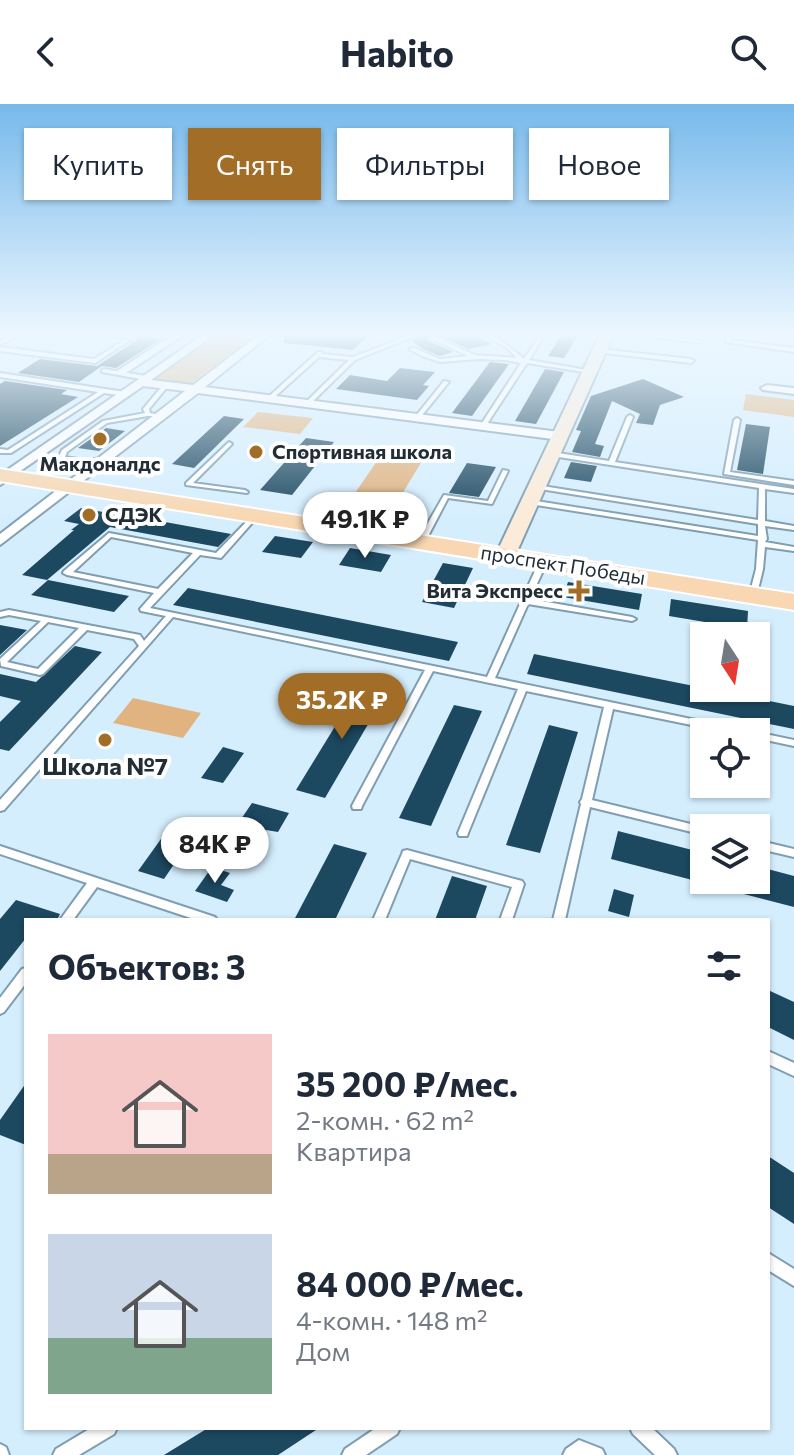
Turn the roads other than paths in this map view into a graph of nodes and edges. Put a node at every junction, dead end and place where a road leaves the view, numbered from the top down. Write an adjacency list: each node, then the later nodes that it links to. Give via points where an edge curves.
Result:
1 (94, 397): 20 (lane, via 9,452)
2 (121, 397): 25 (street)
3 (156, 397): 13 (lane, via 146,409)
4 (182, 397): 13 (street)
5 (248, 397): 11 (street)
6 (271, 397): 11 (lane)
7 (314, 397): 12 (lane)
8 (434, 397): 15 (lane)
9 (501, 397): 17 (lane)
10 (578, 397): 18 (main road)
11 (268, 400): 12 (street)
12 (307, 404): 15 (street)
13 (154, 415): 22 (street); 22 (lane, via 105,422 61,458)
14 (630, 417): 23 (lane)
15 (417, 418): 17 (street)
16 (737, 420): 26 (lane, via 726,473)
17 (483, 426): 18 (street)
18 (560, 436): 21 (main road)
19 (229, 444): 31 (lane, via 188,484 245,492)
20 (0, 451)
21 (552, 454): 23 (lane); 30 (main road)
22 (105, 460): 27 (street)
23 (611, 463): 28 (lane)
24 (505, 471): 37 (lane, via 490,503 446,496)
25 (2, 478): 27 (main road, проспект Победы)
26 (794, 483)
27 (72, 486): 31 (main road, проспект Победы); 35 (street)
28 (762, 487): 29 (lane); 33 (lane)
29 (794, 491)
30 (533, 494): 33 (lane); 36 (lane); 40 (main road)
31 (229, 511): 32 (main road, проспект Победы)
32 (256, 515): 37 (main road, проспект Победы); 39 (lane, via 218,556)
33 (761, 523): 34 (lane); 36 (lane)
34 (794, 528)
35 (0, 541)
36 (763, 541): 38 (lane); 43 (lane)
37 (421, 542): 40 (main road, проспект Победы)
38 (794, 549)
39 (198, 552): 42 (lane); 42 (lane, via 109,535 67,573)
40 (505, 556): 41 (main road, проспект Победы)
41 (543, 562): 43 (main road, проспект Победы); 44 (lane)
42 (160, 592): 46 (lane, via 144,609)
43 (753, 596): 45 (main road, проспект Победы)
44 (525, 601): 49 (lane); 53 (lane)
45 (794, 602)
46 (172, 614): 51 (lane); 52 (lane)
47 (0, 615): 48 (lane)
48 (47, 619): 50 (lane); 50 (lane, via 1,663 40,672)
49 (632, 619)
50 (85, 627): 51 (lane, via 137,637)
51 (143, 646): 61 (lane)
52 (430, 668): 53 (lane); 60 (lane)
53 (489, 681): 54 (lane)
54 (523, 688): 55 (lane); 63 (lane)
55 (609, 705): 56 (lane); 59 (lane)
56 (690, 722)
57 (770, 738): 58 (lane)
58 (794, 743)
59 (585, 802): 62 (lane); 72 (lane)
60 (357, 806)
61 (0, 807)
62 (690, 828)
63 (463, 833)
64 (770, 847): 66 (lane)
65 (0, 850): 67 (lane)
66 (794, 853)
67 (94, 882): 68 (lane); 69 (lane)
68 (67, 918)
69 (205, 918)
70 (380, 918): 71 (lane, via 407,854 518,884)
71 (507, 918)
72 (559, 918)
73 (24, 976): 74 (lane)
74 (0, 1008)
75 (770, 1058): 76 (lane)
76 (794, 1070)
77 (770, 1262): 78 (lane)
78 (794, 1278)
79 (105, 1430): 82 (lane)
80 (388, 1430): 83 (lane)
81 (641, 1430): 86 (lane)
82 (62, 1455)
83 (351, 1455)
84 (572, 1455): 85 (lane, via 579,1449)
85 (596, 1455)
86 (668, 1455)

